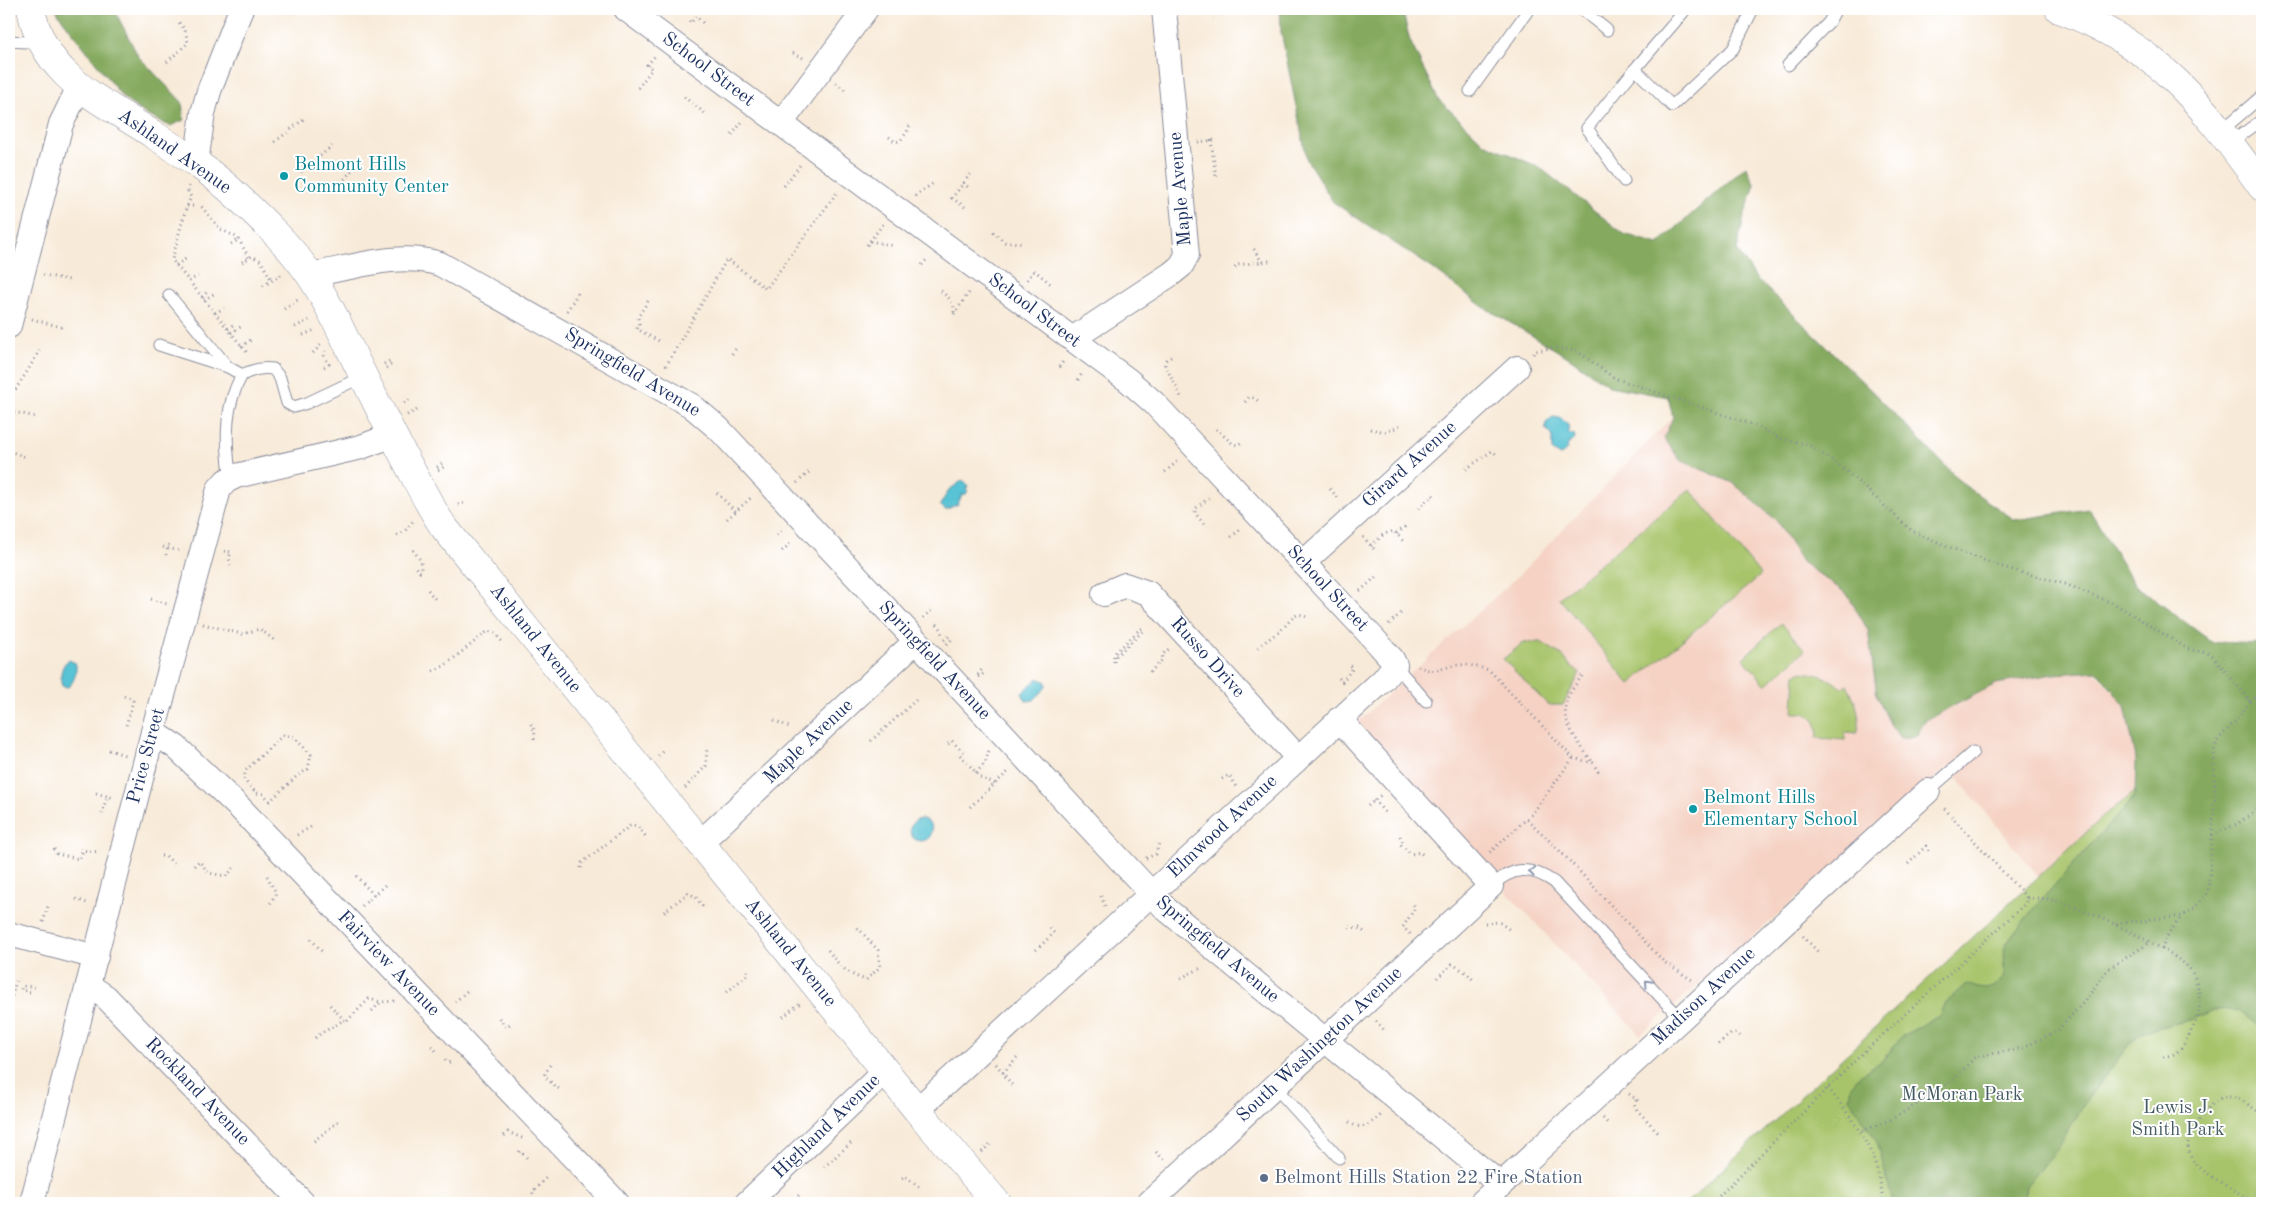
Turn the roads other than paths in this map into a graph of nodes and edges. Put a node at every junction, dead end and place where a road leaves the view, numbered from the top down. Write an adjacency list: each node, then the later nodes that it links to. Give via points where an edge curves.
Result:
1 (31, 9): 13 (street, Ashland Avenue)
2 (241, 9): 23 (street, via 209,91)
3 (626, 9): 21 (street, School Street)
4 (866, 9): 21 (street)
5 (1164, 9): 29 (street, Maple Avenue, via 1187,255 1181,266)
6 (1529, 9): 18 (lane)
7 (1581, 9): 12 (lane)
8 (1686, 9): 16 (lane)
9 (1753, 9): 16 (lane, via 1733,50 1672,106)
10 (1836, 9): 15 (lane, via 1829,22)
11 (2059, 9): 22 (street, via 2113,33 2153,60 2187,90)
12 (1607, 30)
13 (40, 38): 14 (lane, via 26,42); 17 (street, Ashland Avenue, via 58,66)
14 (9, 41)
15 (1788, 65)
16 (1635, 69): 24 (lane, via 1587,128)
17 (79, 87): 23 (street, Ashland Avenue); 28 (street, via 61,124)
18 (1470, 91)
19 (2262, 96): 22 (lane)
20 (2262, 120): 22 (lane)
21 (781, 124): 29 (street, School Street)
22 (2226, 137): 25 (street)
23 (193, 171): 26 (street, Ashland Avenue, via 217,178 262,218)
24 (1624, 181)
25 (2262, 187)
26 (304, 287): 34 (street, Ashland Avenue, via 334,317); 39 (street, Springfield Avenue, via 404,258 440,264 692,406 719,429)
27 (169, 295): 31 (lane)
28 (19, 322)
29 (1072, 339): 37 (street, School Street, via 1154,402)
30 (159, 345): 31 (lane)
31 (228, 367): 33 (lane)
32 (1517, 368): 37 (street, Girard Avenue)
33 (242, 375): 34 (lane, via 258,369 273,369 280,378 287,403 294,407); 36 (lane, via 235,386 226,434)
34 (364, 376): 35 (street, Ashland Avenue)
35 (393, 435): 36 (street, via 361,447); 47 (street, Ashland Avenue, via 443,526)
36 (231, 478): 43 (street, Price Street, via 216,496)
37 (1303, 563): 40 (street, School Street)
38 (1104, 594): 45 (street, Russo Drive, via 1125,585 1148,593)
39 (916, 641): 47 (street, Maple Avenue); 49 (street, Springfield Avenue)
40 (1395, 665): 41 (lane); 42 (street, Elmwood Avenue)
41 (1426, 701)
42 (1338, 720): 45 (street, Elmwood Avenue); 48 (street)
43 (153, 732): 51 (street, Price Street); 62 (street, Fairview Avenue, via 176,747 234,802)
44 (1973, 752): 46 (lane)
45 (1297, 758): 49 (street, Elmwood Avenue)
46 (1928, 790): 53 (street, Madison Avenue)
47 (701, 842): 55 (street, Ashland Avenue)
48 (1491, 886): 53 (lane, one-way to 48, via 1549,878 1517,870 1505,874); 54 (street, South Washington Avenue)
49 (1150, 894): 54 (street, Springfield Avenue); 57 (street, Elmwood Avenue)
50 (9, 934): 51 (street)
51 (96, 957): 52 (street, Price Street)
52 (88, 985): 60 (street, Price Street); 61 (street, Rockland Avenue, via 106,997)
53 (1681, 1019): 59 (street, Madison Avenue)
54 (1324, 1041): 56 (street, South Washington Avenue); 59 (street, Springfield Avenue)
55 (885, 1071): 57 (street, Ashland Avenue); 63 (street, Highland Avenue)
56 (1275, 1087): 58 (lane); 65 (street, South Washington Avenue)
57 (917, 1110): 64 (street, Ashland Avenue)
58 (1339, 1158)
59 (1501, 1185): 66 (street, Madison Avenue)
60 (32, 1203)
61 (303, 1203)
62 (617, 1203)
63 (747, 1203)
64 (997, 1203)
65 (1149, 1203)
66 (1481, 1203)

